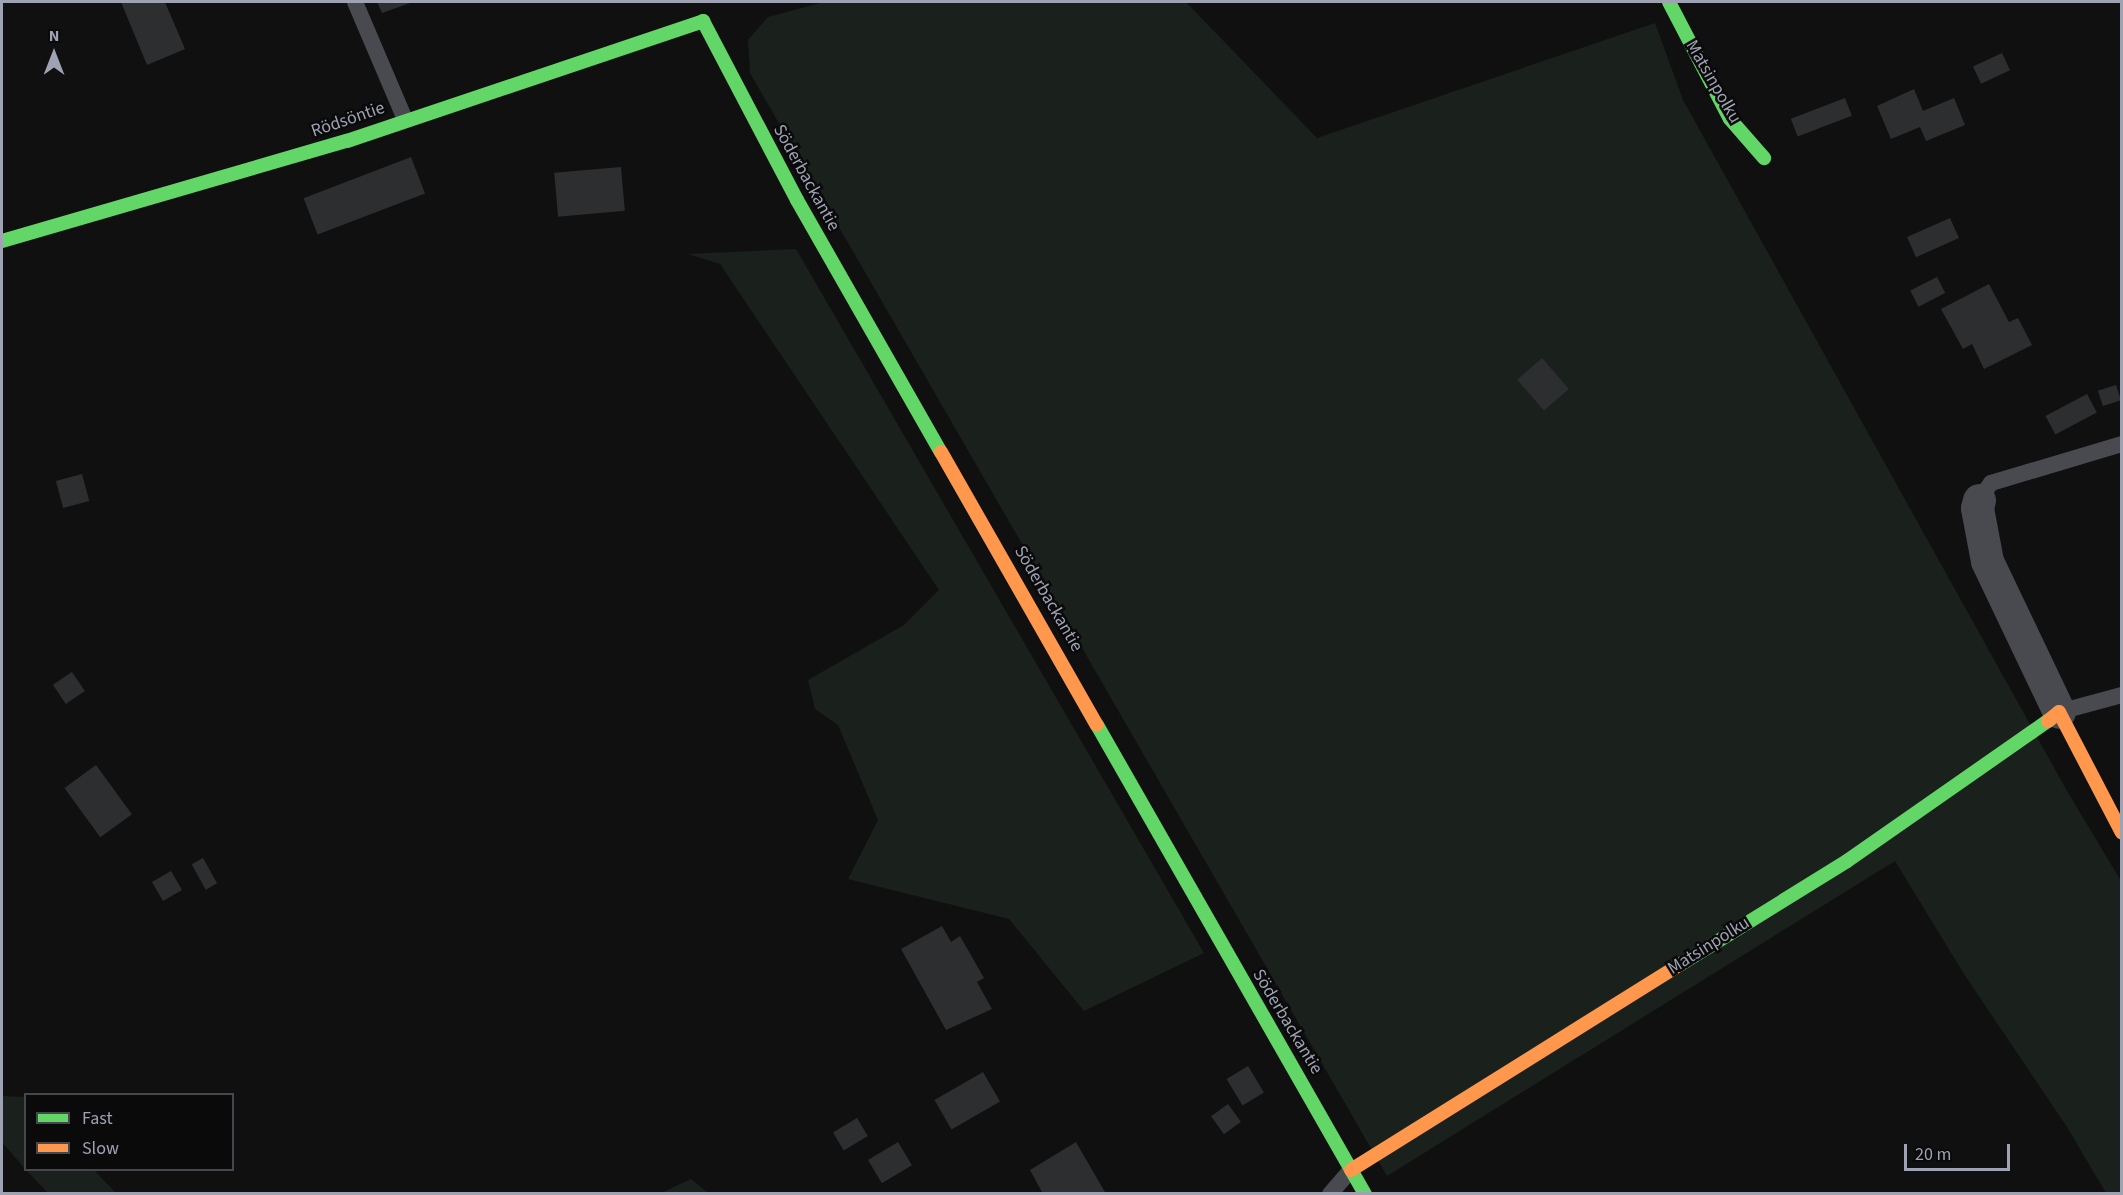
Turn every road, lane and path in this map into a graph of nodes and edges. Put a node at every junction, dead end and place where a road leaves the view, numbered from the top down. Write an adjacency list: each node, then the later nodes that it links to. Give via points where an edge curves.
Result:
1 (355, 2): 5 (lane)
2 (1669, 2): 6 (street, Matsinpolku, via 1730,119)
3 (712, 8): 4 (street)
4 (703, 21): 5 (street, Rödsöntie); 13 (street, Söderbackantie, via 803,210)
5 (405, 119): 7 (street, Rödsöntie, via 347,141 127,208)
6 (1764, 158)
7 (2, 241)
8 (2121, 444): 9 (lane, via 1991,483)
9 (1979, 500): 11 (street, via 1977,508 1987,561)
10 (2121, 695): 11 (lane)
11 (2059, 712): 12 (street); 13 (street, Matsinpolku, via 2017,746 1847,861)
12 (2121, 833)
13 (1351, 1170): 14 (lane); 15 (street, Söderbackantie)
14 (1330, 1194)
15 (1365, 1194)

